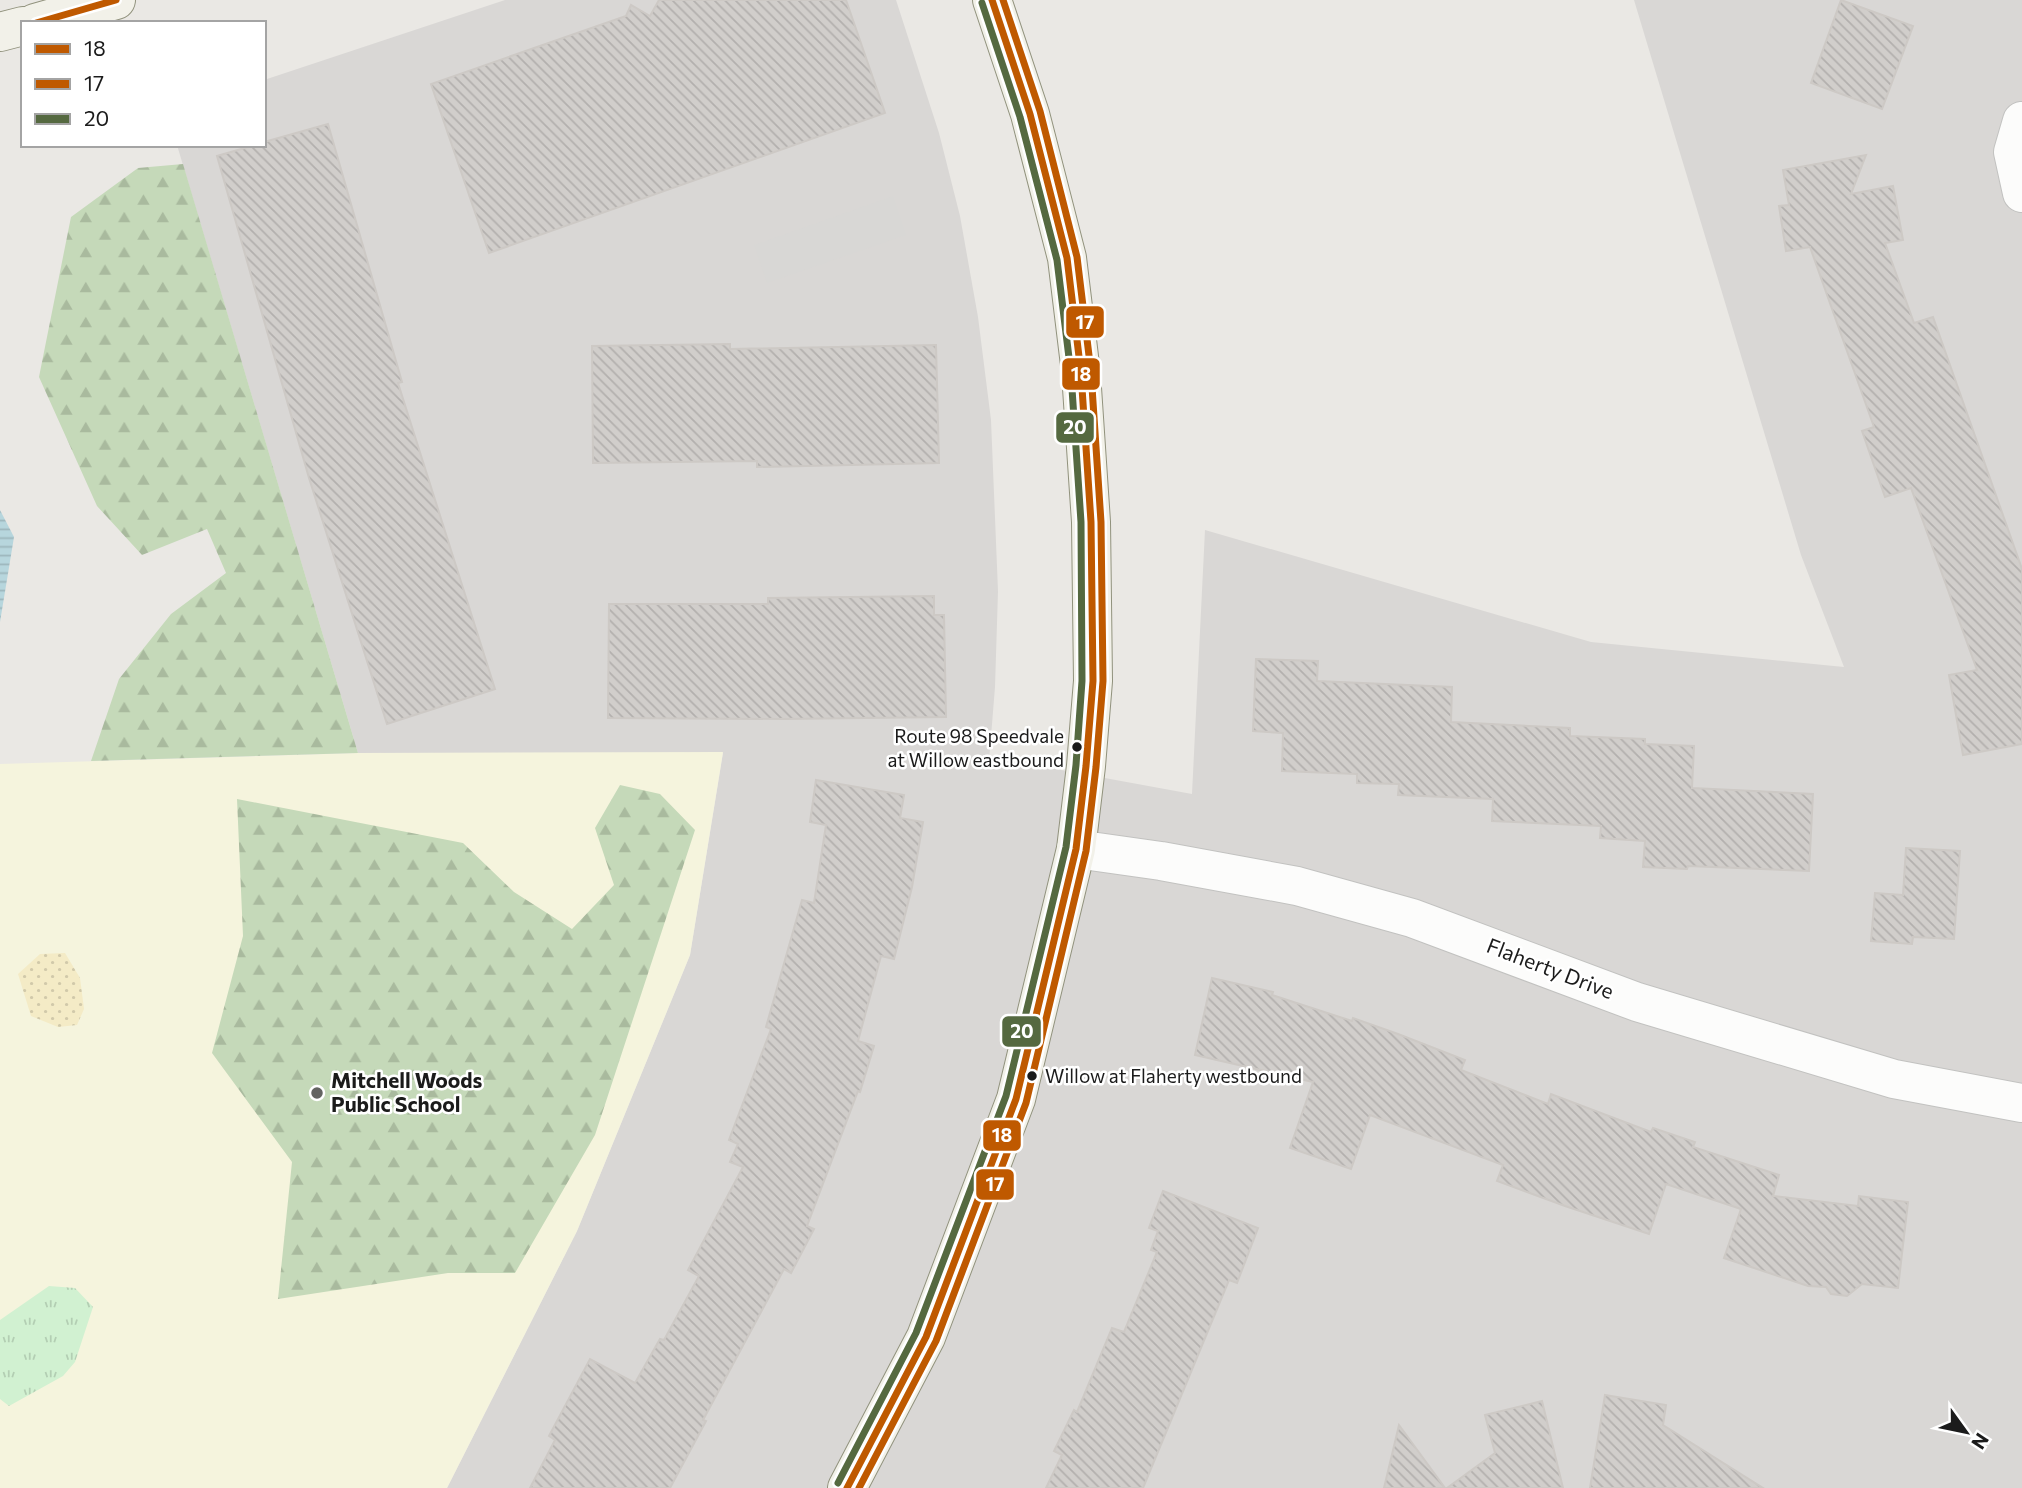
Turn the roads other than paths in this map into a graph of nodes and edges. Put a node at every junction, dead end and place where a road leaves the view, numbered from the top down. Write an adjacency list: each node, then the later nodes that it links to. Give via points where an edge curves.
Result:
1 (116, 0): 3 (street)
2 (992, 0): 8 (street, via 1030,114 1067,258 1081,373 1091,522 1093,681)
3 (42, 21)
4 (21, 27): 5 (street)
5 (0, 32)
6 (2022, 121): 7 (street, via 2013,152)
7 (2022, 193)
8 (1076, 849): 9 (street, Flaherty Drive, via 1297,886 1412,918 1650,1006 1894,1079); 10 (street, via 1016,1099 926,1337)
9 (2022, 1103)
10 (847, 1488)

